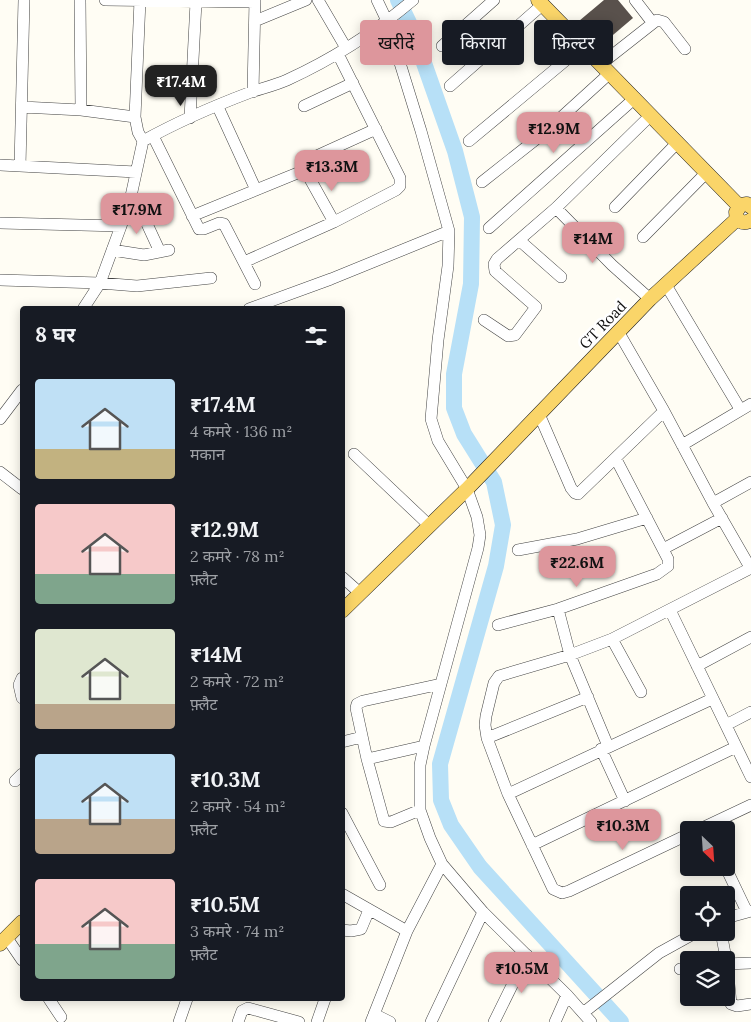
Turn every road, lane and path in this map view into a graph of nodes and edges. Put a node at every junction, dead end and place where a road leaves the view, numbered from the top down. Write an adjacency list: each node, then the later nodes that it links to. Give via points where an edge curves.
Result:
1 (24, 0): 32 (street)
2 (80, 0): 34 (street)
3 (105, 0): 9 (street)
4 (306, 0): 18 (street)
5 (318, 0): 22 (street)
6 (377, 0): 14 (street)
7 (494, 0): 16 (street)
8 (635, 0): 19 (street)
9 (140, 1): 11 (street); 36 (street)
10 (255, 1): 11 (street); 18 (street)
11 (196, 2): 37 (street)
12 (411, 2): 15 (street)
13 (540, 2): 17 (main road); 28 (street)
14 (387, 20)
15 (388, 20)
16 (471, 20)
17 (558, 20)
18 (255, 22): 29 (street)
19 (652, 22): 21 (street, via 664,22); 26 (street)
20 (360, 39): 22 (street)
21 (685, 50)
22 (342, 51): 27 (street); 29 (street, via 285,81)
23 (401, 65): 58 (street)
24 (560, 65): 40 (street)
25 (603, 65): 26 (main road)
26 (606, 68): 30 (main road); 47 (street, via 544,133)
27 (353, 83): 31 (street); 38 (street)
28 (450, 86)
29 (252, 92): 33 (street)
30 (635, 98): 35 (main road); 57 (street)
31 (304, 106)
32 (22, 107): 34 (street); 43 (street)
33 (218, 107): 37 (street); 48 (street)
34 (82, 110): 36 (street)
35 (651, 115): 41 (main road); 51 (street)
36 (136, 117): 39 (street, via 138,132)
37 (190, 118): 39 (street)
38 (376, 129): 44 (street, via 310,159 305,165); 55 (street, via 400,178 400,186)
39 (148, 138): 45 (street); 53 (street)
40 (469, 141)
41 (678, 142): 46 (main road); 50 (street)
42 (0, 165): 43 (street)
43 (20, 166): 45 (street)
44 (306, 170): 48 (street); 55 (street)
45 (136, 172): 49 (street)
46 (707, 172): 52 (main road); 59 (street)
47 (482, 182)
48 (256, 190): 53 (street)
49 (128, 204): 56 (street); 61 (street, via 142,213 164,251 140,255)
50 (615, 207)
51 (556, 208): 60 (street); 69 (street)
52 (746, 209): 68 (main road, GT Road)
53 (192, 216): 62 (street, via 199,229 219,222 224,224)
54 (0, 222): 56 (street)
55 (334, 222): 62 (street)
56 (121, 226): 61 (street)
57 (489, 228)
58 (449, 231): 71 (street); 85 (street, via 431,418 438,441)
59 (643, 237)
60 (519, 240): 63 (street); 72 (street, via 497,259 494,267 534,305 535,310 513,336)
61 (112, 250): 66 (street)
62 (244, 262): 67 (street)
63 (561, 276)
64 (211, 278): 66 (street, via 150,285)
65 (0, 280): 66 (street)
66 (100, 283): 70 (street)
67 (255, 284)
68 (666, 285): 69 (main road, GT Road); 76 (street)
69 (650, 299): 73 (main road, GT Road)
70 (85, 306)
71 (257, 306)
72 (484, 320)
73 (619, 333): 77 (street); 78 (main road, GT Road)
74 (20, 393): 79 (street)
75 (751, 404): 76 (street)
76 (740, 409): 80 (street)
77 (664, 411): 80 (street); 82 (street)
78 (539, 414): 82 (street, via 575,493 581,492); 85 (main road, GT Road)
79 (0, 419)
80 (682, 445): 87 (street)
81 (354, 454): 90 (street)
82 (616, 459): 88 (street)
83 (0, 472): 86 (street)
84 (751, 482): 87 (street)
85 (470, 485): 90 (main road, GT Road); 104 (street, via 480,535)
86 (20, 487)
87 (713, 503): 89 (street)
88 (647, 518): 91 (street); 92 (street, via 577,539)
89 (722, 518): 91 (street); 93 (street)
90 (430, 526): 95 (main road, GT Road)
91 (663, 549): 97 (street, via 668,562 664,570)
92 (518, 550)
93 (749, 563): 98 (street)
94 (345, 580): 95 (street)
95 (360, 593): 96 (main road, GT Road)
96 (345, 608)
97 (558, 609): 99 (street); 102 (street)
98 (670, 610): 101 (street); 103 (street)
99 (498, 625)
100 (751, 637): 103 (street)
101 (612, 638): 102 (street); 105 (street)
102 (570, 655): 106 (street); 111 (street, via 499,676 494,683 486,716)
103 (697, 666): 107 (street)
104 (441, 684): 110 (street, via 360,702 356,708); 113 (street)
105 (641, 692)
106 (588, 697): 111 (street); 115 (street)
107 (712, 699): 109 (street); 115 (street)
108 (751, 712): 109 (street)
109 (726, 725): 114 (street)
110 (362, 737): 112 (street); 116 (street)
111 (487, 738): 118 (street)
112 (345, 741)
113 (424, 746): 116 (street); 121 (street, via 420,764)
114 (736, 747): 117 (street); 119 (street)
115 (605, 748): 118 (street); 119 (street)
116 (367, 759): 121 (street, via 384,821 391,822)
117 (751, 777)
118 (508, 794): 125 (street)
119 (625, 801): 125 (street)
120 (751, 805): 123 (street)
121 (420, 810): 126 (street)
122 (345, 819): 128 (street)
123 (720, 821)
124 (680, 838): 125 (street, via 562,893 553,889)
125 (532, 844)
126 (442, 864): 132 (street); 136 (street)
127 (730, 876): 131 (street)
128 (380, 885)
129 (345, 896): 130 (street)
130 (369, 910): 135 (street, via 361,929); 136 (street)
131 (749, 911): 133 (street)
132 (483, 912): 139 (street); 157 (street)
133 (735, 915)
134 (20, 924): 137 (main road)
135 (345, 930)
136 (407, 932): 151 (street)
137 (4, 941): 140 (street)
138 (681, 941): 149 (street, via 659,953)
139 (527, 955): 143 (street); 158 (street)
140 (20, 958)
141 (751, 963): 142 (street)
142 (735, 964)
143 (567, 996): 149 (street); 159 (street)
144 (50, 1001): 150 (street)
145 (186, 1001): 152 (street)
146 (324, 1001): 155 (street)
147 (751, 1004): 148 (street)
148 (735, 1005)
149 (587, 1010): 160 (street)
150 (61, 1017)
151 (373, 1018): 156 (street)
152 (179, 1022)
153 (238, 1022): 154 (street, via 242,1012 248,1008)
154 (299, 1022)
155 (317, 1022)
156 (390, 1022)
157 (431, 1022)
158 (494, 1022)
159 (554, 1022)
160 (591, 1022)

